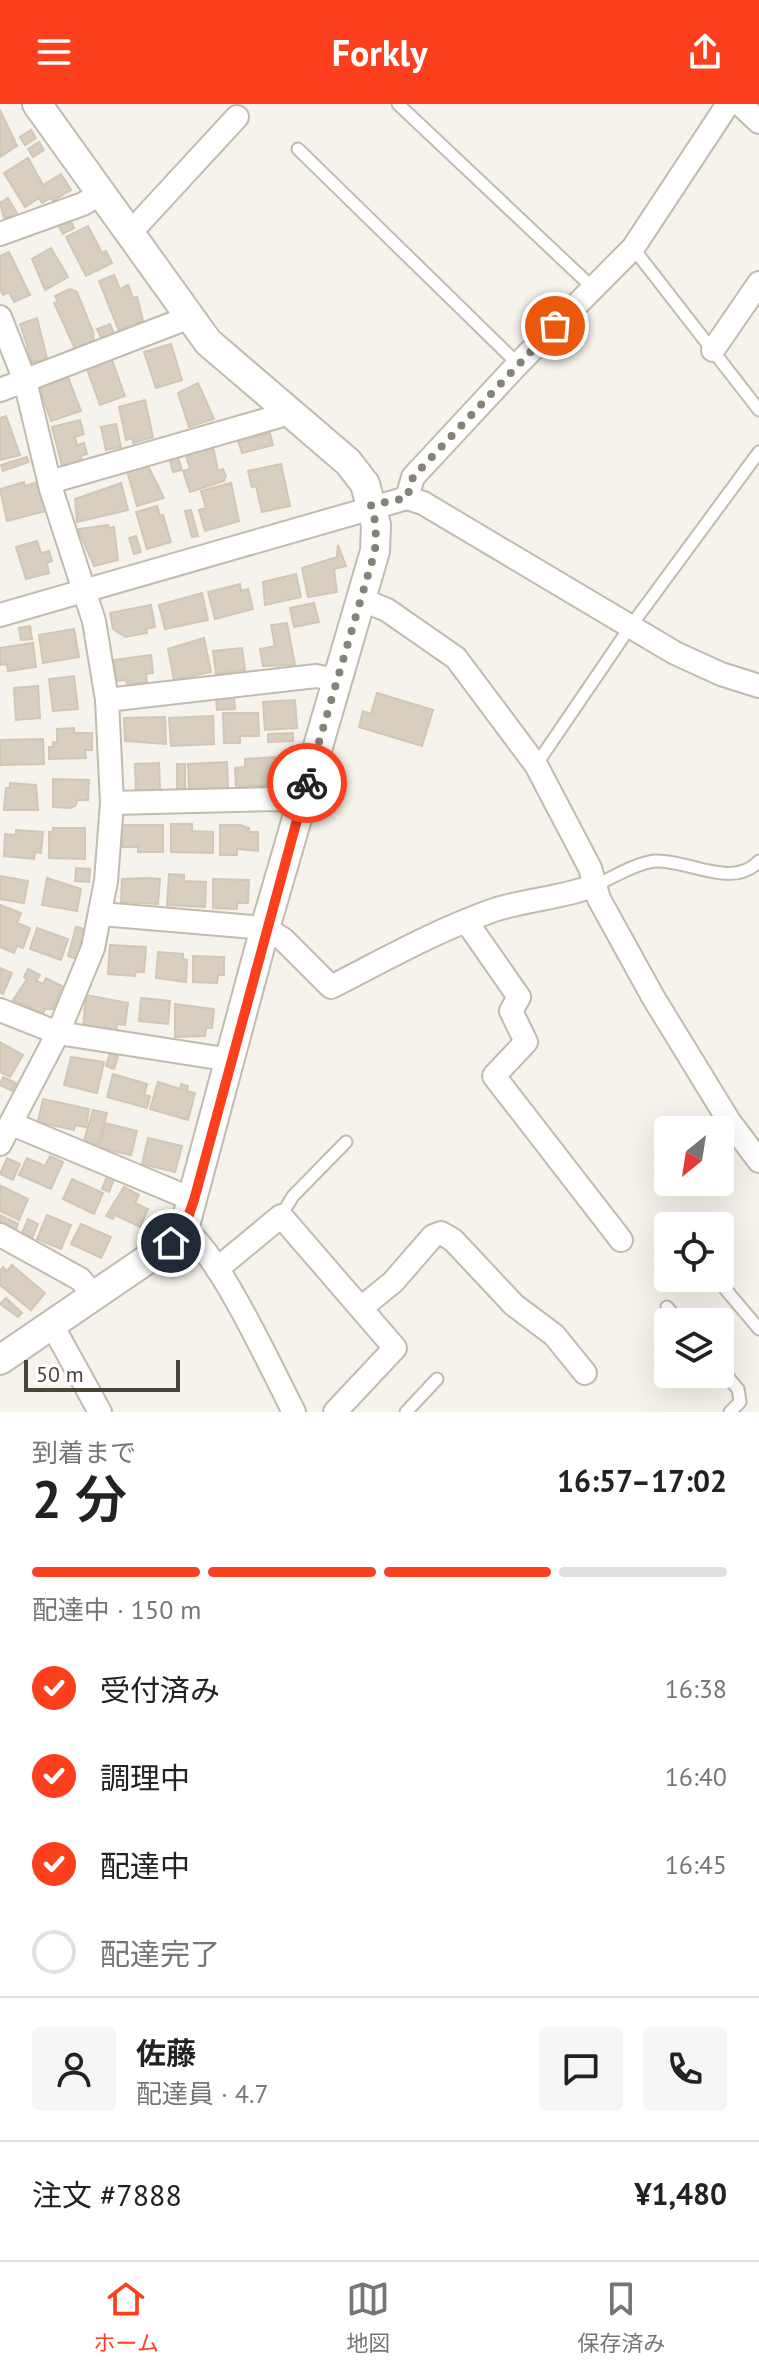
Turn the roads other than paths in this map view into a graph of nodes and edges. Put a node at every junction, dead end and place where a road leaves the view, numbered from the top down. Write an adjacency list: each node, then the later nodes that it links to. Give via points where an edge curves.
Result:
1 (37, 104): 8 (street)
2 (398, 104): 13 (lane)
3 (728, 104): 11 (street)
4 (740, 104): 6 (street)
5 (237, 117): 9 (street)
6 (759, 122)
7 (298, 149): 17 (lane)
8 (102, 193): 9 (street); 10 (street)
9 (130, 233): 15 (street)
10 (0, 234)
11 (633, 248): 13 (street); 16 (lane)
12 (759, 283): 16 (street)
13 (593, 288): 17 (street)
14 (0, 317): 18 (street)
15 (190, 317): 18 (street); 21 (street, via 208,342)
16 (713, 350): 20 (lane)
17 (518, 364): 24 (street, via 413,477)
18 (25, 381): 19 (street); 23 (street)
19 (0, 390)
20 (759, 410)
21 (290, 413): 23 (street); 25 (street, via 348,462 365,484)
22 (759, 452): 29 (lane)
23 (50, 482): 26 (street)
24 (407, 498): 25 (street); 29 (street)
25 (371, 505): 26 (street); 27 (street, via 375,551)
26 (84, 588): 28 (street); 32 (street)
27 (363, 600): 30 (street); 33 (street, via 387,610 456,658)
28 (0, 615)
29 (630, 627): 31 (street, via 721,674); 33 (lane)
30 (338, 680): 32 (street, via 316,676); 35 (street)
31 (759, 686)
32 (107, 700): 34 (street)
33 (536, 765): 37 (street)
34 (112, 803): 35 (street); 38 (street)
35 (300, 803): 40 (street)
36 (759, 861): 37 (lane, via 729,874 651,862)
37 (596, 885): 39 (street); 47 (street, via 653,997)
38 (101, 914): 40 (street); 42 (street, via 86,970)
39 (466, 921): 40 (street, via 331,987); 52 (street, via 519,997 511,1011 526,1042 494,1076)
40 (265, 928): 43 (street)
41 (0, 1010): 42 (street)
42 (58, 1033): 43 (street); 44 (street)
43 (231, 1060): 48 (street)
44 (12, 1124): 46 (street); 48 (street)
45 (346, 1142): 49 (lane, via 293,1196)
46 (0, 1144)
47 (759, 1161)
48 (194, 1200): 50 (street)
49 (281, 1216): 53 (street); 56 (street)
50 (184, 1229): 53 (street); 55 (street)
51 (0, 1235): 55 (street, via 80,1279)
52 (621, 1240)
53 (217, 1269): 64 (street)
54 (728, 1292): 58 (lane)
55 (95, 1296): 57 (street)
56 (361, 1308): 60 (street, via 441,1233 514,1305 554,1335); 65 (street, via 395,1348)
57 (52, 1325): 59 (street); 63 (street)
58 (759, 1329)
59 (0, 1360)
60 (585, 1373)
61 (437, 1379): 66 (lane)
62 (734, 1384): 67 (lane, via 740,1402)
63 (100, 1412)
64 (294, 1412)
65 (335, 1412)
66 (406, 1412)
67 (730, 1412)

